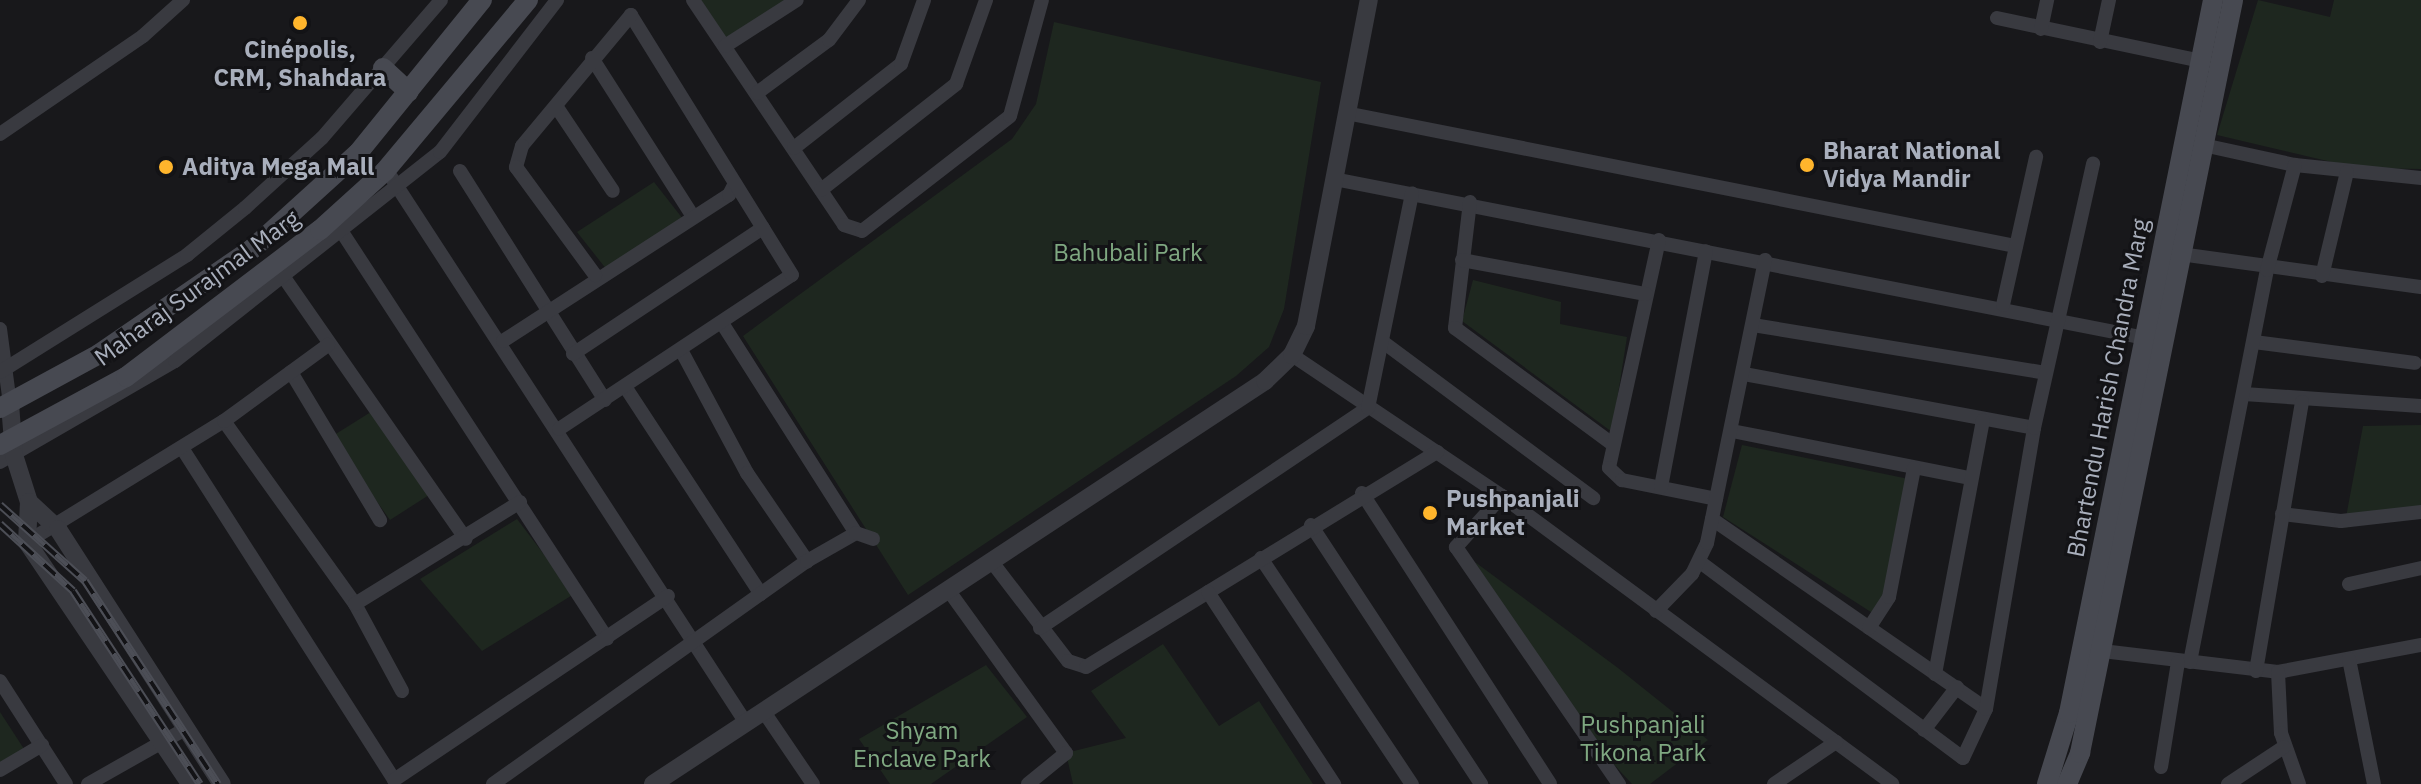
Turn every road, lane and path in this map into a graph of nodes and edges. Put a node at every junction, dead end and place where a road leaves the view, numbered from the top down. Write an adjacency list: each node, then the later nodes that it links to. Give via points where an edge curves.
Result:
1 (183, 0): 28 (street, via 143,36)
2 (441, 0): 23 (street)
3 (482, 0): 24 (main road, Maharaj Surajmal Marg)
4 (528, 0): 36 (main road, Maharaj Surajmal Marg)
5 (557, 0): 36 (street, via 449,143)
6 (693, 0): 20 (street)
7 (797, 0): 20 (street)
8 (859, 0): 25 (street, via 829,40)
9 (924, 0): 30 (street, via 901,64)
10 (986, 0): 40 (street, via 956,84)
11 (1042, 0): 40 (street, via 1010,116 871,229 844,225)
12 (1369, 0): 27 (street)
13 (2047, 0): 18 (street)
14 (2109, 0): 19 (street)
15 (2213, 0): 22 (main road, Bhartendu Harish Chandra Marg)
16 (2233, 0): 29 (main road, Bhartendu Harish Chandra Marg)
17 (1997, 18): 18 (street)
18 (2041, 29): 19 (street)
19 (2100, 42): 22 (street)
20 (725, 46): 25 (street)
21 (592, 58): 26 (street); 39 (street, via 631,15 726,159); 44 (street)
22 (2201, 61): 65 (main road, Bhartendu Harish Chandra Marg)
23 (383, 68): 24 (main road); 74 (street, via 322,138 187,255)
24 (409, 92): 82 (main road, Maharaj Surajmal Marg, via 358,153 252,249 99,354)
25 (757, 93): 30 (street)
26 (556, 106): 41 (street); 54 (street, via 522,146 516,167)
27 (1346, 113): 38 (street); 48 (street)
28 (0, 134)
29 (2203, 145): 33 (street); 50 (main road, Bhartendu Harish Chandra Marg)
30 (794, 148): 40 (street)
31 (2036, 157): 48 (street)
32 (2093, 164): 61 (street)
33 (2295, 165): 35 (street); 53 (street)
34 (460, 171): 60 (street)
35 (2347, 172): 37 (street); 56 (street)
36 (390, 177): 46 (street); 66 (street); 92 (main road, Maharaj Surajmal Marg, via 126,377)
37 (2421, 178)
38 (1334, 179): 42 (street); 72 (street, via 1306,326)
39 (735, 183): 44 (street, via 729,195); 45 (street)
40 (821, 190)
41 (613, 191)
42 (1412, 193): 43 (street); 67 (street)
43 (1470, 202): 47 (street); 51 (street)
44 (692, 215): 54 (street)
45 (763, 228): 62 (street, via 792,275); 71 (street)
46 (340, 229): 55 (street); 102 (street)
47 (1659, 240): 49 (street); 58 (street)
48 (2016, 246): 59 (street)
49 (1706, 251): 52 (street); 96 (street)
50 (2180, 254): 53 (street); 130 (main road, Bhartendu Harish Chandra Marg)
51 (1462, 260): 58 (street); 90 (street, via 1455,328)
52 (1765, 260): 59 (street); 63 (street)
53 (2267, 270): 56 (street); 68 (street)
54 (595, 275): 60 (street)
55 (283, 276): 69 (street); 92 (street, via 175,361)
56 (2322, 276): 57 (street)
57 (2421, 287)
58 (1646, 294): 90 (street)
59 (2003, 305): 61 (street)
60 (546, 309): 66 (street); 71 (street)
61 (2062, 320): 65 (street); 76 (street)
62 (722, 323): 70 (street); 109 (street)
63 (1753, 325): 76 (street); 77 (street)
64 (0, 329): 74 (street)
65 (2145, 338): 130 (main road, Bhartendu Harish Chandra Marg)
66 (503, 341): 88 (street)
67 (1383, 342): 84 (street); 99 (street)
68 (2254, 342): 73 (street); 79 (street)
69 (328, 345): 75 (street); 110 (street)
70 (681, 350): 78 (street); 114 (street, via 747,473)
71 (573, 354): 80 (street)
72 (1292, 355): 84 (street); 115 (street, via 1265,381)
73 (2415, 363)
74 (2, 370): 82 (street)
75 (291, 372): 86 (street); 106 (street)
76 (2045, 373): 87 (street)
77 (1744, 374): 85 (street); 89 (street)
78 (626, 388): 80 (street); 121 (street)
79 (2244, 394): 81 (street); 132 (street)
80 (605, 400): 88 (street)
81 (2302, 402): 83 (street); 104 (street)
82 (5, 406): 92 (street)
83 (2421, 406)
84 (1368, 408): 93 (street); 125 (street)
85 (1983, 420): 87 (street); 95 (street)
86 (224, 421): 91 (street); 123 (street)
87 (2034, 428): 139 (street)
88 (559, 429): 122 (street)
89 (1732, 431): 94 (street); 100 (street)
90 (1611, 443): 96 (street, via 1610,474)
91 (182, 448): 108 (street); 127 (street, via 394,780)
92 (6, 449): 101 (street)
93 (1437, 452): 97 (street); 98 (street)
94 (1914, 468): 95 (street); 126 (street, via 1889,597)
95 (1969, 478): 135 (street)
96 (1661, 487): 100 (street)
97 (1362, 493): 107 (street); 161 (street)
98 (1502, 496): 124 (street); 162 (street, via 1456,547)
99 (1593, 498)
100 (1716, 499): 105 (street)
101 (29, 502): 108 (street); 112 (street)
102 (520, 502): 110 (street); 127 (street)
103 (2421, 512): 104 (street, via 2341,521)
104 (2282, 514): 133 (street)
105 (1712, 519): 116 (street); 126 (street)
106 (380, 520)
107 (1311, 525): 113 (street); 160 (street)
108 (58, 529): 112 (street); 142 (street)
109 (856, 533): 111 (street); 114 (street)
110 (466, 539): 123 (street)
111 (873, 539)
112 (27, 542): 145 (street)
113 (1261, 558): 120 (street); 159 (street)
114 (807, 561): 121 (street)
115 (992, 562): 119 (street); 125 (street)
116 (1700, 562): 124 (street); 143 (street)
117 (2421, 568): 118 (street)
118 (2349, 584)
119 (949, 591): 140 (street); 157 (street, via 1066,753)
120 (1208, 592): 125 (street, via 1086,667 1068,661); 158 (street)
121 (761, 594): 128 (street)
122 (668, 596): 127 (street); 128 (street)
123 (355, 604): 138 (street)
124 (1656, 611): 144 (street)
125 (1040, 628)
126 (1869, 628): 135 (street)
127 (607, 639)
128 (698, 642): 141 (street); 154 (street)
129 (2421, 645): 131 (street)
130 (2091, 649): 132 (street); 165 (main road, Bhartendu Harish Chandra Marg); 166 (main road, Bhartendu Harish Chandra Marg)
131 (2349, 659): 134 (street); 169 (street)
132 (2184, 662): 133 (street); 148 (street)
133 (2256, 671): 134 (street)
134 (2278, 672): 147 (street)
135 (1935, 674): 137 (street)
136 (0, 681): 146 (street)
137 (1957, 687): 139 (street); 143 (street)
138 (402, 691)
139 (1986, 709): 143 (street, via 1963,758)
140 (764, 712): 141 (street); 156 (street)
141 (746, 723): 155 (street)
142 (187, 728): 145 (street); 153 (street)
143 (1924, 730)
144 (1836, 742): 163 (street); 164 (street)
145 (163, 744): 151 (street); 152 (street)
146 (42, 745): 149 (street); 150 (street)
147 (2284, 747): 167 (street); 168 (street)
148 (2161, 767)
149 (0, 770)
150 (66, 784)
151 (88, 784)
152 (190, 784)
153 (222, 784)
154 (493, 784)
155 (653, 784)
156 (813, 784)
157 (1028, 784)
158 (1334, 784)
159 (1412, 784)
160 (1481, 784)
161 (1550, 784)
162 (1619, 784)
163 (1774, 784)
164 (1892, 784)
165 (2047, 784)
166 (2067, 784)
167 (2228, 784)
168 (2299, 784)
169 (2374, 784)

